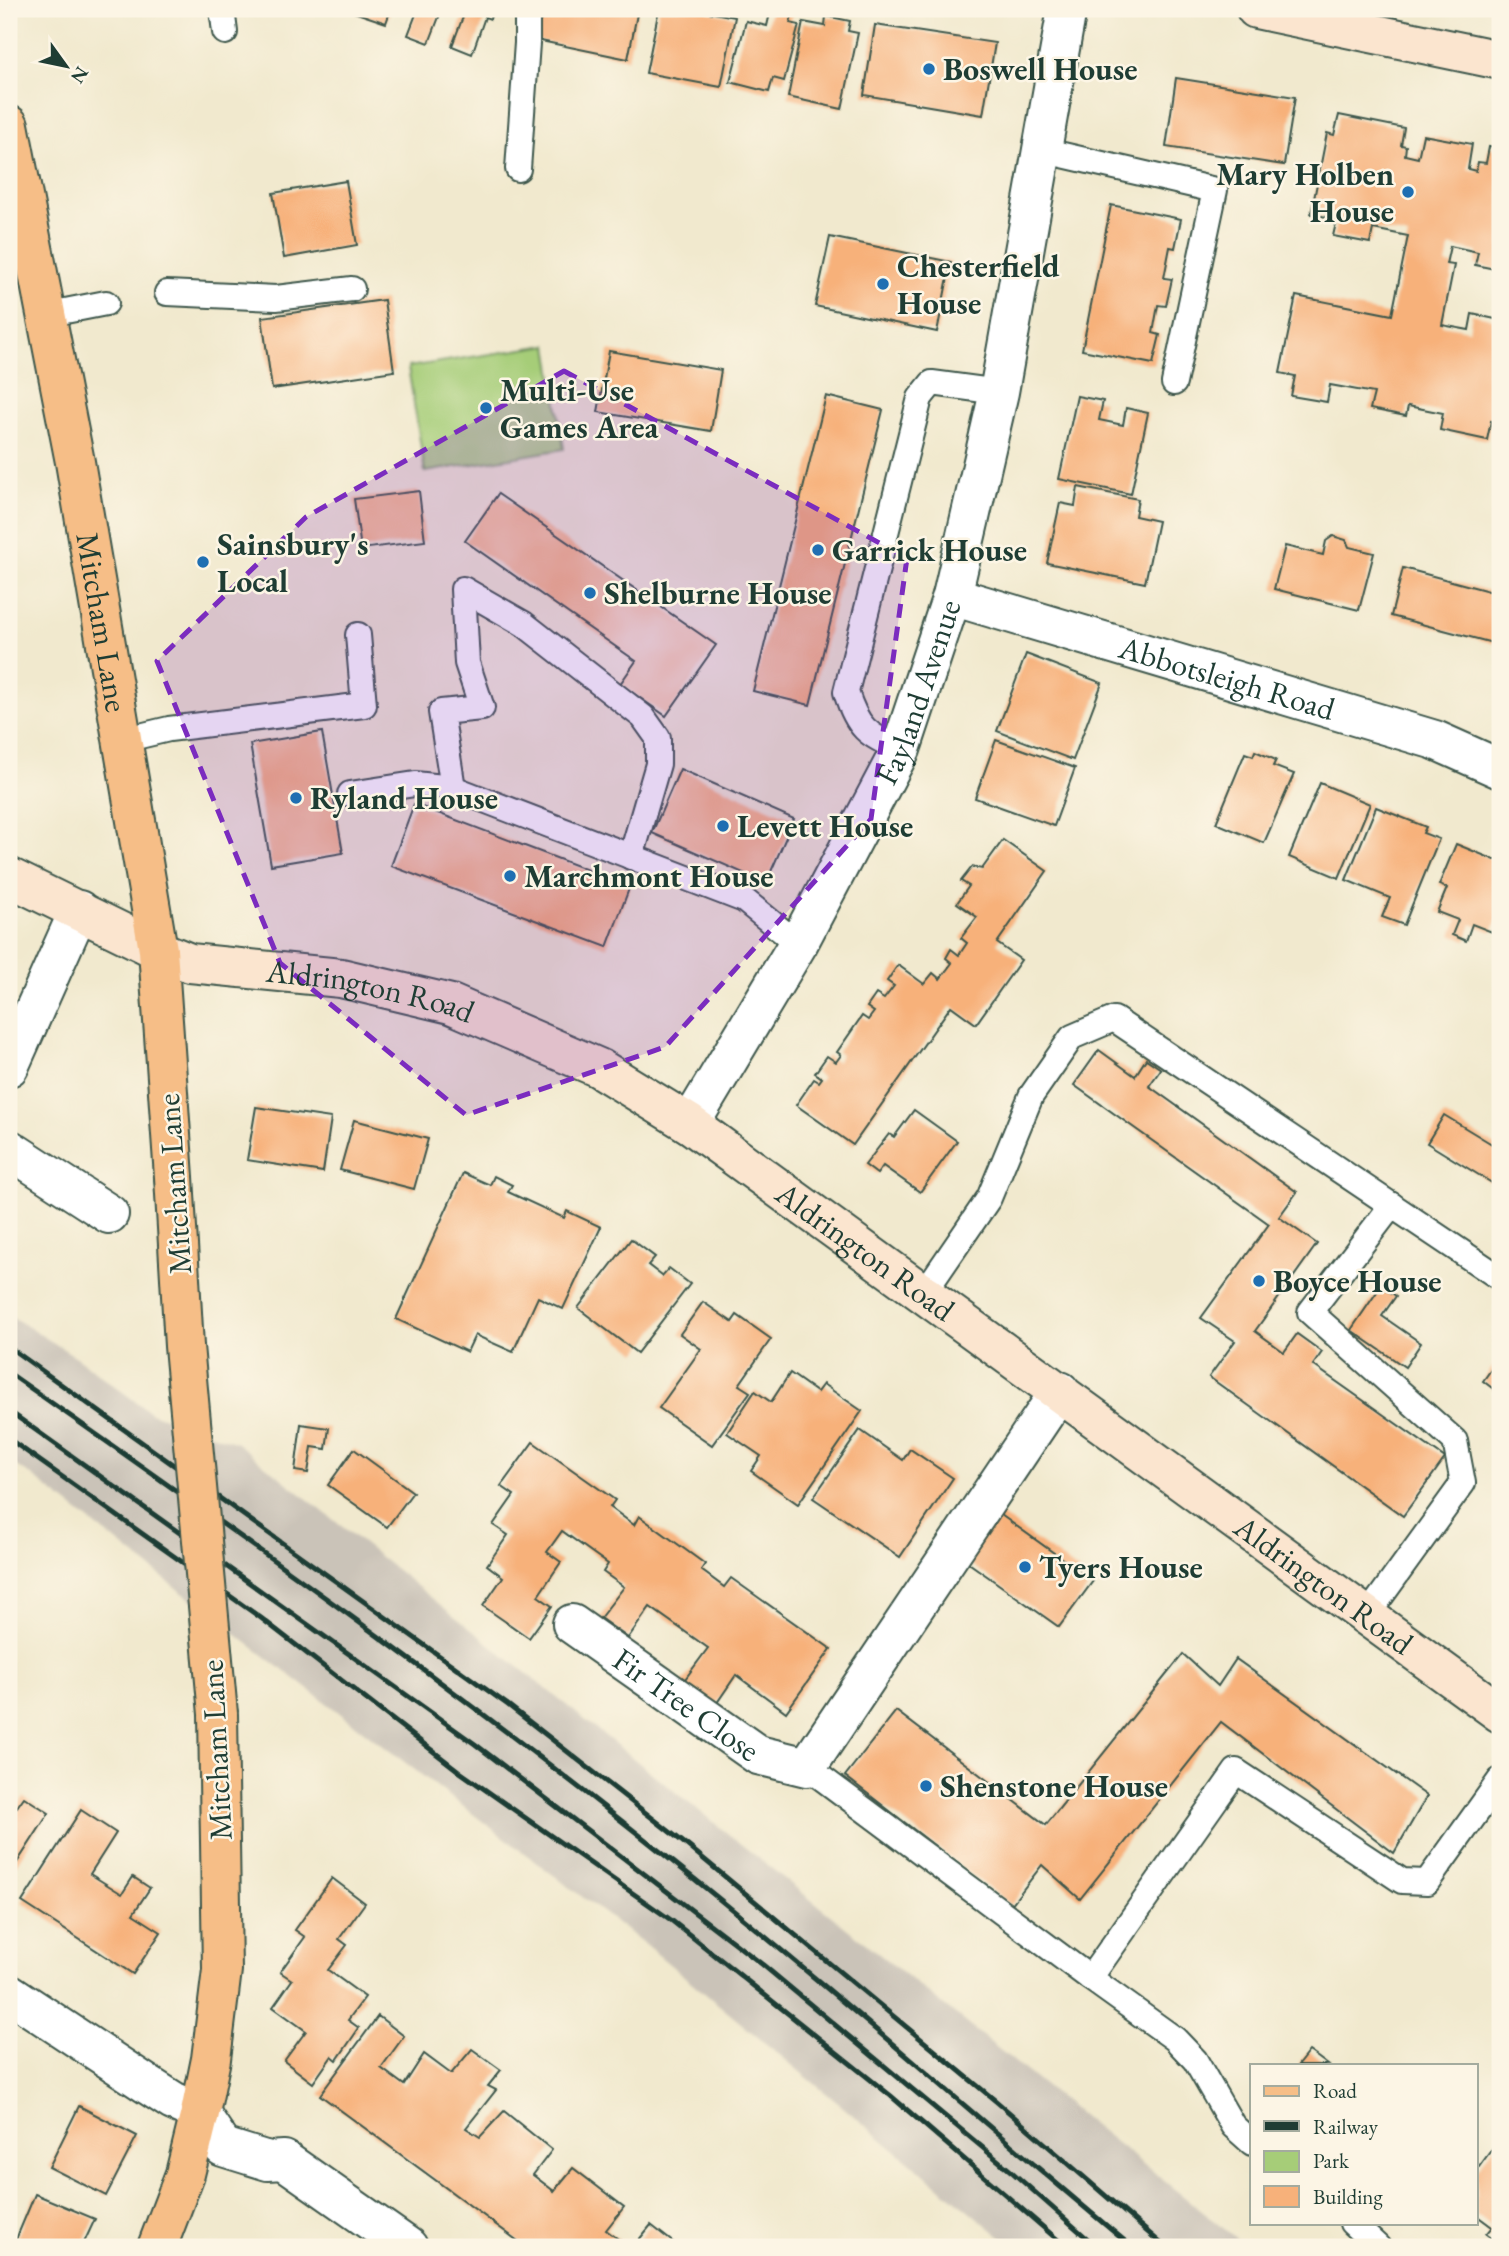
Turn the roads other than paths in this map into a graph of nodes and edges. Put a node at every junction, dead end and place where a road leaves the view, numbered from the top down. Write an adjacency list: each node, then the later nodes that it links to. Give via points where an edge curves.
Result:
1 (527, 9): 7 (lane)
2 (1067, 9): 6 (street, Fayland Avenue)
3 (1256, 9): 4 (street)
4 (1500, 60)
5 (9, 125): 8 (main road, Mitcham Lane)
6 (1041, 150): 13 (lane, via 1216,190); 14 (street, Fayland Avenue)
7 (519, 169)
8 (17, 216): 12 (main road, Mitcham Lane)
9 (352, 289): 10 (lane, via 276,298)
10 (167, 293)
11 (106, 303): 12 (lane)
12 (45, 315): 17 (main road, Mitcham Lane)
13 (1174, 383)
14 (999, 392): 15 (street, Fayland Avenue); 18 (lane, via 932,383 920,398 846,692 853,716 875,739)
15 (952, 596): 18 (street, Fayland Avenue); 19 (street, Abbotsleigh Road, via 1436,740)
16 (358, 635): 17 (lane, via 364,705 169,729)
17 (123, 740): 26 (main road, Mitcham Lane)
18 (901, 749): 25 (street, Fayland Avenue)
19 (1500, 769)
20 (453, 788): 21 (lane, via 415,785); 22 (lane); 22 (lane, via 440,712 482,708 467,663 463,589 534,632 643,718 658,738 658,764)
21 (350, 794)
22 (631, 856): 25 (lane, via 744,900)
23 (9, 877): 24 (street, Aldrington Road)
24 (79, 910): 26 (street, Aldrington Road); 27 (street)
25 (798, 944): 28 (street, Fayland Avenue)
26 (158, 950): 28 (street, Aldrington Road, via 190,963 341,978 451,1004 599,1068); 42 (main road, Mitcham Lane, bridge, via 184,1346 218,1714 222,1970)
27 (9, 1067)
28 (690, 1124): 33 (street, Aldrington Road)
29 (9, 1149): 31 (street)
30 (1392, 1205): 32 (lane); 33 (lane, via 1114,1019 1072,1037 1058,1056 1031,1096 989,1198); 35 (lane, via 1310,1312 1455,1441 1463,1483)
31 (109, 1214)
32 (1500, 1278)
33 (924, 1293): 34 (street, Aldrington Road)
34 (1060, 1391): 35 (street, Aldrington Road); 38 (street)
35 (1366, 1617): 37 (street, Aldrington Road)
36 (572, 1624): 38 (street, Fir Tree Close, via 758,1755)
37 (1500, 1713)
38 (807, 1767): 40 (lane)
39 (1500, 1780): 40 (lane, via 1427,1882 1402,1881 1236,1771)
40 (1090, 1978): 43 (lane, via 1175,2039 1195,2060 1233,2126)
41 (9, 1993): 42 (street, via 156,2091)
42 (200, 2113): 45 (main road, Mitcham Lane, via 185,2174); 46 (street, via 223,2147 268,2161 284,2160)
43 (1250, 2141)
44 (1353, 2224): 47 (lane)
45 (157, 2247)
46 (408, 2247)
47 (1378, 2247)

